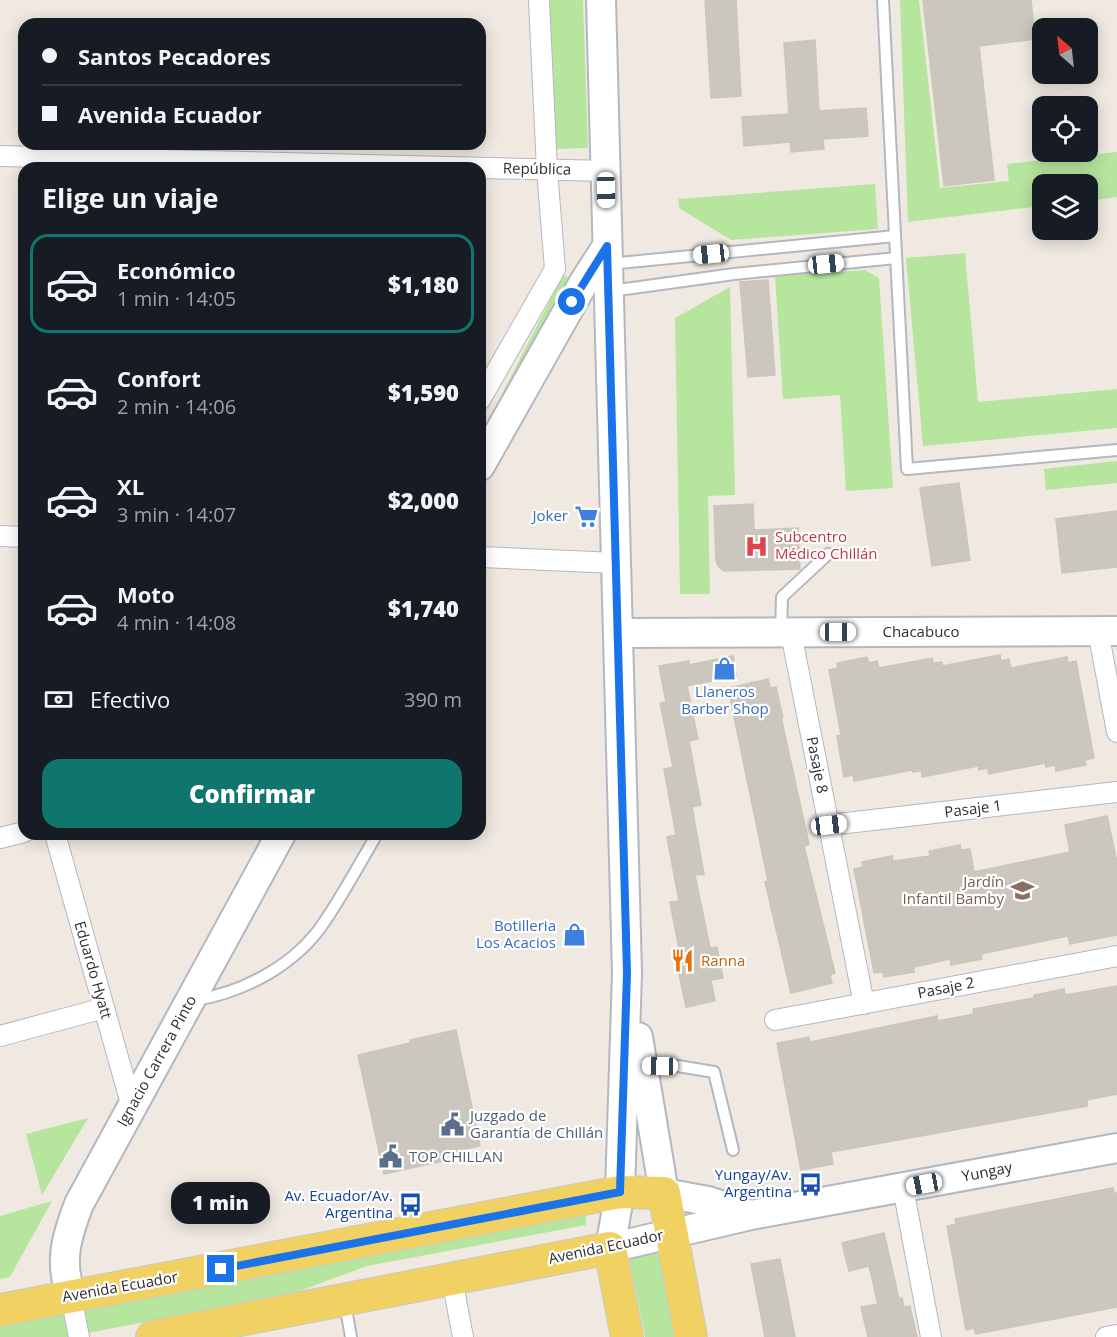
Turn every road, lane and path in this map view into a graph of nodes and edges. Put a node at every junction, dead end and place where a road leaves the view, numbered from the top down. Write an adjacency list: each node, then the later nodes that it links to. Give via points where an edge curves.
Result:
1 (539, 0): 7 (street)
2 (601, 0): 8 (street)
3 (883, 0): 9 (lane)
4 (0, 156): 5 (street, República)
5 (234, 162)
6 (486, 168): 7 (street, República)
7 (547, 170): 8 (street, República); 12 (street, via 555,269)
8 (606, 171): 11 (street)
9 (895, 236): 10 (lane); 11 (lane)
10 (896, 258): 11 (lane, via 734,274); 13 (lane, via 907,469)
11 (607, 268): 14 (street, via 584,282); 19 (street)
12 (486, 390)
13 (1117, 450)
14 (486, 455)
15 (0, 536): 16 (street)
16 (18, 537)
17 (828, 554): 22 (lane, via 782,597)
18 (486, 557): 19 (street)
19 (616, 563): 21 (street)
20 (1108, 631): 22 (street, Chacabuco); 23 (street)
21 (618, 633): 22 (street, Chacabuco); 32 (street)
22 (786, 633): 25 (street, Pasaje 8)
23 (1117, 732)
24 (1117, 792): 25 (street, Pasaje 1)
25 (829, 825): 34 (street, Pasaje 8)
26 (18, 834): 27 (street)
27 (0, 838)
28 (57, 840): 35 (street, Eduardo Hyatt)
29 (278, 840): 33 (street, Ignacio Carrera Pinto)
30 (373, 840): 33 (lane, via 324,923 301,948 241,988)
31 (1117, 956): 34 (street, Pasaje 2)
32 (627, 973): 38 (street); 43 (street)
33 (190, 1001): 39 (street, Ignacio Carrera Pinto)
34 (864, 1004): 36 (street, Pasaje 2)
35 (104, 1008): 37 (street); 39 (street, Eduardo Hyatt)
36 (776, 1020)
37 (0, 1036)
38 (643, 1065): 41 (lane, via 714,1072); 44 (street)
39 (132, 1107): 49 (street, Ignacio Carrera Pinto, via 72,1223 64,1276)
40 (1117, 1148): 42 (street, Yungay)
41 (733, 1150)
42 (903, 1188): 45 (street, Yungay); 59 (street)
43 (620, 1192): 44 (main road, Avenida Ecuador); 47 (street); 49 (main road, Avenida Ecuador)
44 (664, 1193): 45 (street, Yungay, via 708,1201); 46 (main road)
45 (751, 1215): 46 (street, Yungay)
46 (671, 1233): 47 (street, Avenida Ecuador); 58 (main road)
47 (610, 1248): 48 (main road, Avenida Ecuador); 57 (main road)
48 (452, 1279): 50 (main road, Avenida Ecuador); 56 (street)
49 (71, 1296): 51 (main road, Avenida Ecuador); 53 (street)
50 (344, 1300): 54 (main road, Avenida Ecuador, via 234,1325); 55 (lane)
51 (0, 1310)
52 (1117, 1335): 60 (street)
53 (79, 1337)
54 (152, 1337)
55 (351, 1337)
56 (463, 1337)
57 (627, 1337)
58 (691, 1337)
59 (931, 1337)
60 (1106, 1337)

